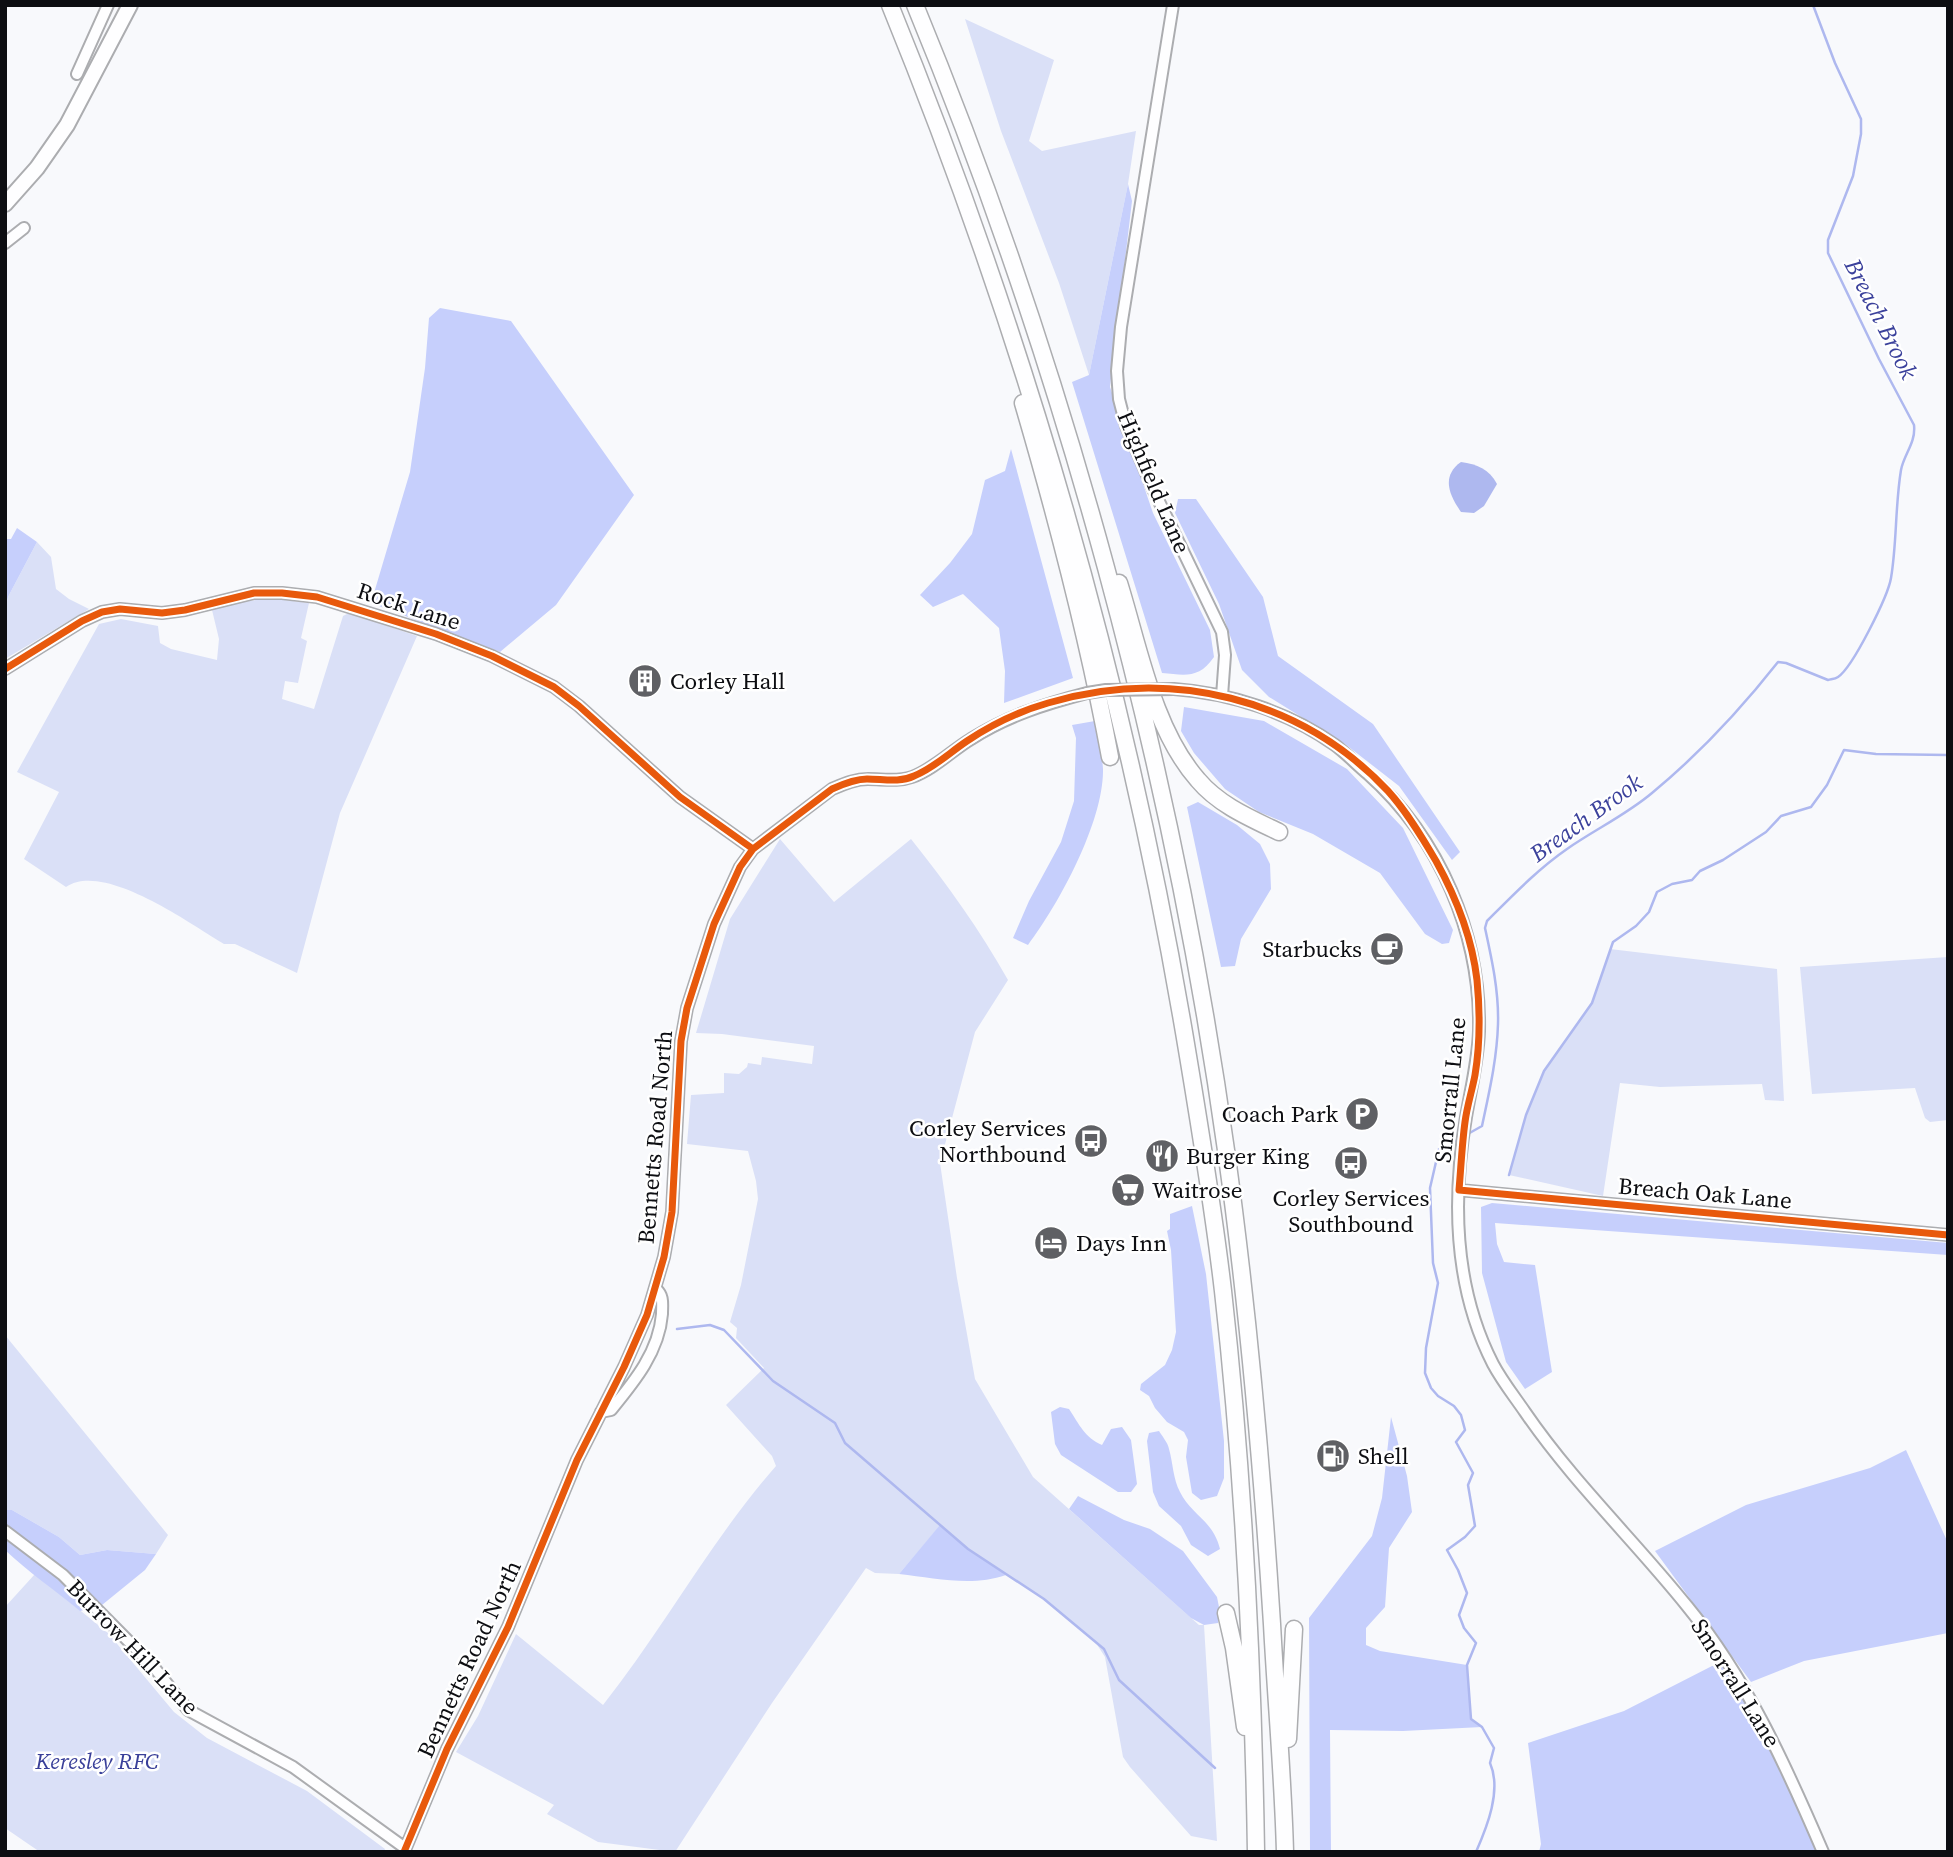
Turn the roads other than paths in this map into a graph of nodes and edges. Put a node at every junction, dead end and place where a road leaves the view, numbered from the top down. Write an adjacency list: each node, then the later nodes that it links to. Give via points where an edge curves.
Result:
1 (108, 5): 6 (street)
2 (130, 5): 8 (main road, via 67,125 37,169)
3 (890, 5): 7 (highway)
4 (915, 5): 11 (highway, via 951,93)
5 (1173, 5): 13 (street, Highfield Lane, via 1117,371 1126,426 1222,632)
6 (77, 74)
7 (955, 166): 14 (highway, via 1057,527); 24 (highway, via 1018,350 1088,587 1170,949 1205,1156 1229,1350 1244,1516)
8 (5, 204)
9 (24, 228): 10 (street)
10 (5, 243)
11 (1069, 439): 15 (highway, via 1111,555 1158,712 1172,741 1199,781 1234,810); 25 (highway, via 1147,734 1222,1124 1259,1434)
12 (6, 670): 16 (street, Rock Lane, via 102,612 162,613 254,593 317,597 436,634 554,687 680,797)
13 (1222, 696): 16 (street, Bennetts Road North, bridge, via 1197,690 1106,690 1018,714 910,778 865,779 832,789); 17 (street, Smorrall Lane, via 1281,715 1336,746 1388,792 1427,845 1458,903 1472,950 1479,1031)
14 (1110, 757)
15 (1279, 832)
16 (754, 849): 19 (street, Bennetts Road North, via 740,867 714,924 687,1008 679,1064 672,1212)
17 (1459, 1190): 18 (street, Breach Oak Lane); 29 (street, Smorrall Lane, via 1458,1249 1466,1292 1493,1364 1581,1485 1720,1649 1779,1752)
18 (1948, 1235)
19 (656, 1289): 20 (street, Bennetts Road North, via 638,1338); 20 (street, Bennetts Road North, via 663,1301 652,1349 611,1410)
20 (601, 1412): 26 (street, Bennetts Road North, via 509,1627 447,1749)
21 (5, 1531): 26 (street, Burrow Hill Lane, via 63,1575 153,1666 188,1710 293,1766)
22 (1226, 1613): 24 (highway)
23 (1294, 1629): 25 (highway)
24 (1255, 1802): 27 (highway)
25 (1284, 1811): 28 (highway)
26 (404, 1850)
27 (1256, 1852)
28 (1285, 1852)
29 (1823, 1852)

